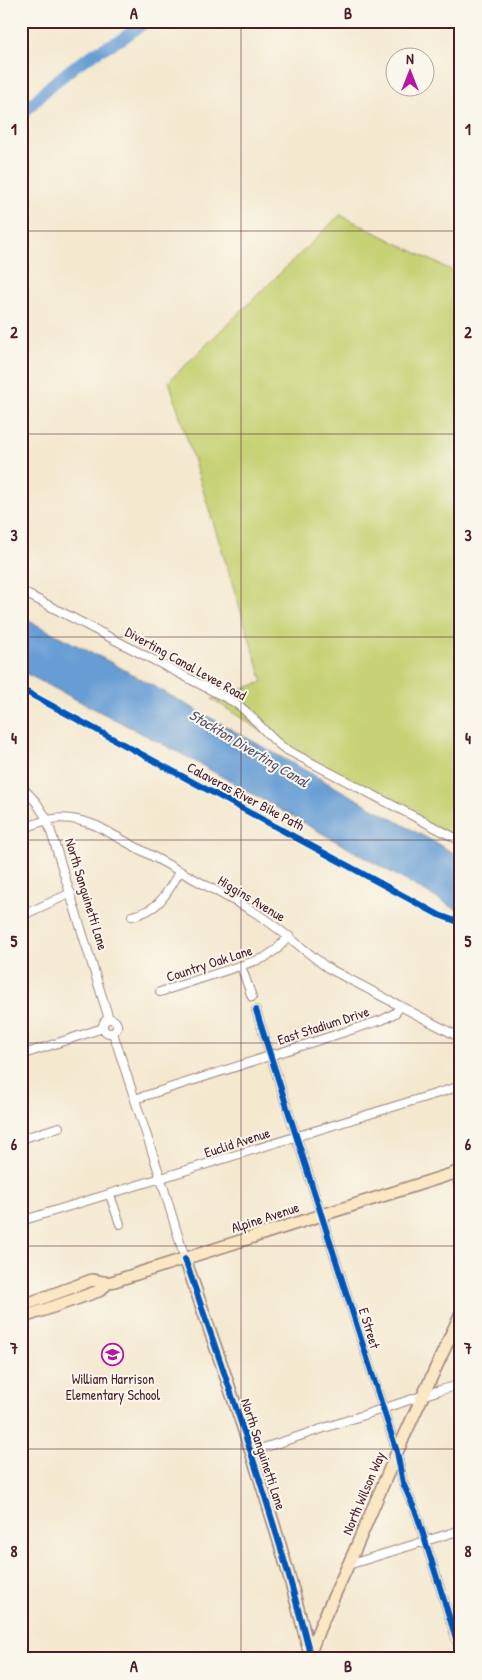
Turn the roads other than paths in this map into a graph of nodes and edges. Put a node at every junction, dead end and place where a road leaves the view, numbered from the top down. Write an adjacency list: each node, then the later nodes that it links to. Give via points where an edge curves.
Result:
1 (21, 591): 5 (street, Diverting Canal Levee Road, via 234,702 285,749)
2 (21, 786): 3 (street, North Sanguinetti Lane)
3 (47, 819): 4 (street); 6 (street, Higgins Avenue, via 74,818 97,826); 7 (street, North Sanguinetti Lane)
4 (21, 830)
5 (461, 840)
6 (180, 871): 9 (street, via 160,903 143,914); 10 (street, Higgins Avenue, via 272,922)
7 (71, 893): 8 (street); 16 (street, North Sanguinetti Lane)
8 (21, 916)
9 (132, 916)
10 (289, 936): 11 (street, Country Oak Lane, via 264,958); 14 (street, Higgins Avenue, via 328,968)
11 (241, 966): 12 (street, Country Oak Lane); 13 (street)
12 (160, 992)
13 (252, 997)
14 (400, 1007): 19 (street, Higgins Avenue); 21 (street, East Stadium Drive, via 382,1020)
15 (256, 1010): 21 (street, E Street)
16 (109, 1019): 17 (street); 18 (street, via 117,1023 118,1028)
17 (103, 1028): 18 (street); 20 (street)
18 (113, 1033): 23 (street, North Sanguinetti Lane)
19 (461, 1038)
20 (21, 1055)
21 (270, 1055): 23 (street, East Stadium Drive); 25 (street, E Street)
22 (461, 1086): 25 (street, Euclid Avenue)
23 (135, 1099): 29 (street, North Sanguinetti Lane)
24 (59, 1127): 26 (street)
25 (296, 1136): 29 (street, Euclid Avenue); 32 (street, E Street)
26 (21, 1139)
27 (461, 1157): 28 (street)
28 (458, 1172): 31 (street, via 456,1180); 32 (street, Alpine Avenue)
29 (161, 1179): 30 (street, Euclid Avenue); 35 (street, North Sanguinetti Lane)
30 (110, 1195): 33 (street, Euclid Avenue); 34 (street)
31 (461, 1196)
32 (321, 1214): 35 (street, Alpine Avenue); 42 (street, E Street)
33 (21, 1222)
34 (120, 1224)
35 (185, 1259): 36 (street, Alpine Avenue); 43 (street, North Sanguinetti Lane)
36 (108, 1283): 37 (street, Alpine Avenue, via 92,1280); 39 (street, Alpine Avenue, via 99,1291)
37 (21, 1306)
38 (461, 1312): 41 (street, North Wilson Way)
39 (21, 1318)
40 (461, 1385): 41 (street)
41 (423, 1396): 42 (street); 44 (street, North Wilson Way)
42 (383, 1409): 43 (street); 44 (street, E Street)
43 (251, 1452): 49 (street, North Sanguinetti Lane, via 289,1573)
44 (397, 1452): 46 (street, E Street, via 403,1483); 47 (street, North Wilson Way)
45 (461, 1530): 46 (street)
46 (425, 1541): 47 (street); 48 (street, E Street)
47 (348, 1565): 49 (street, North Wilson Way)
48 (461, 1654)
49 (310, 1657)

